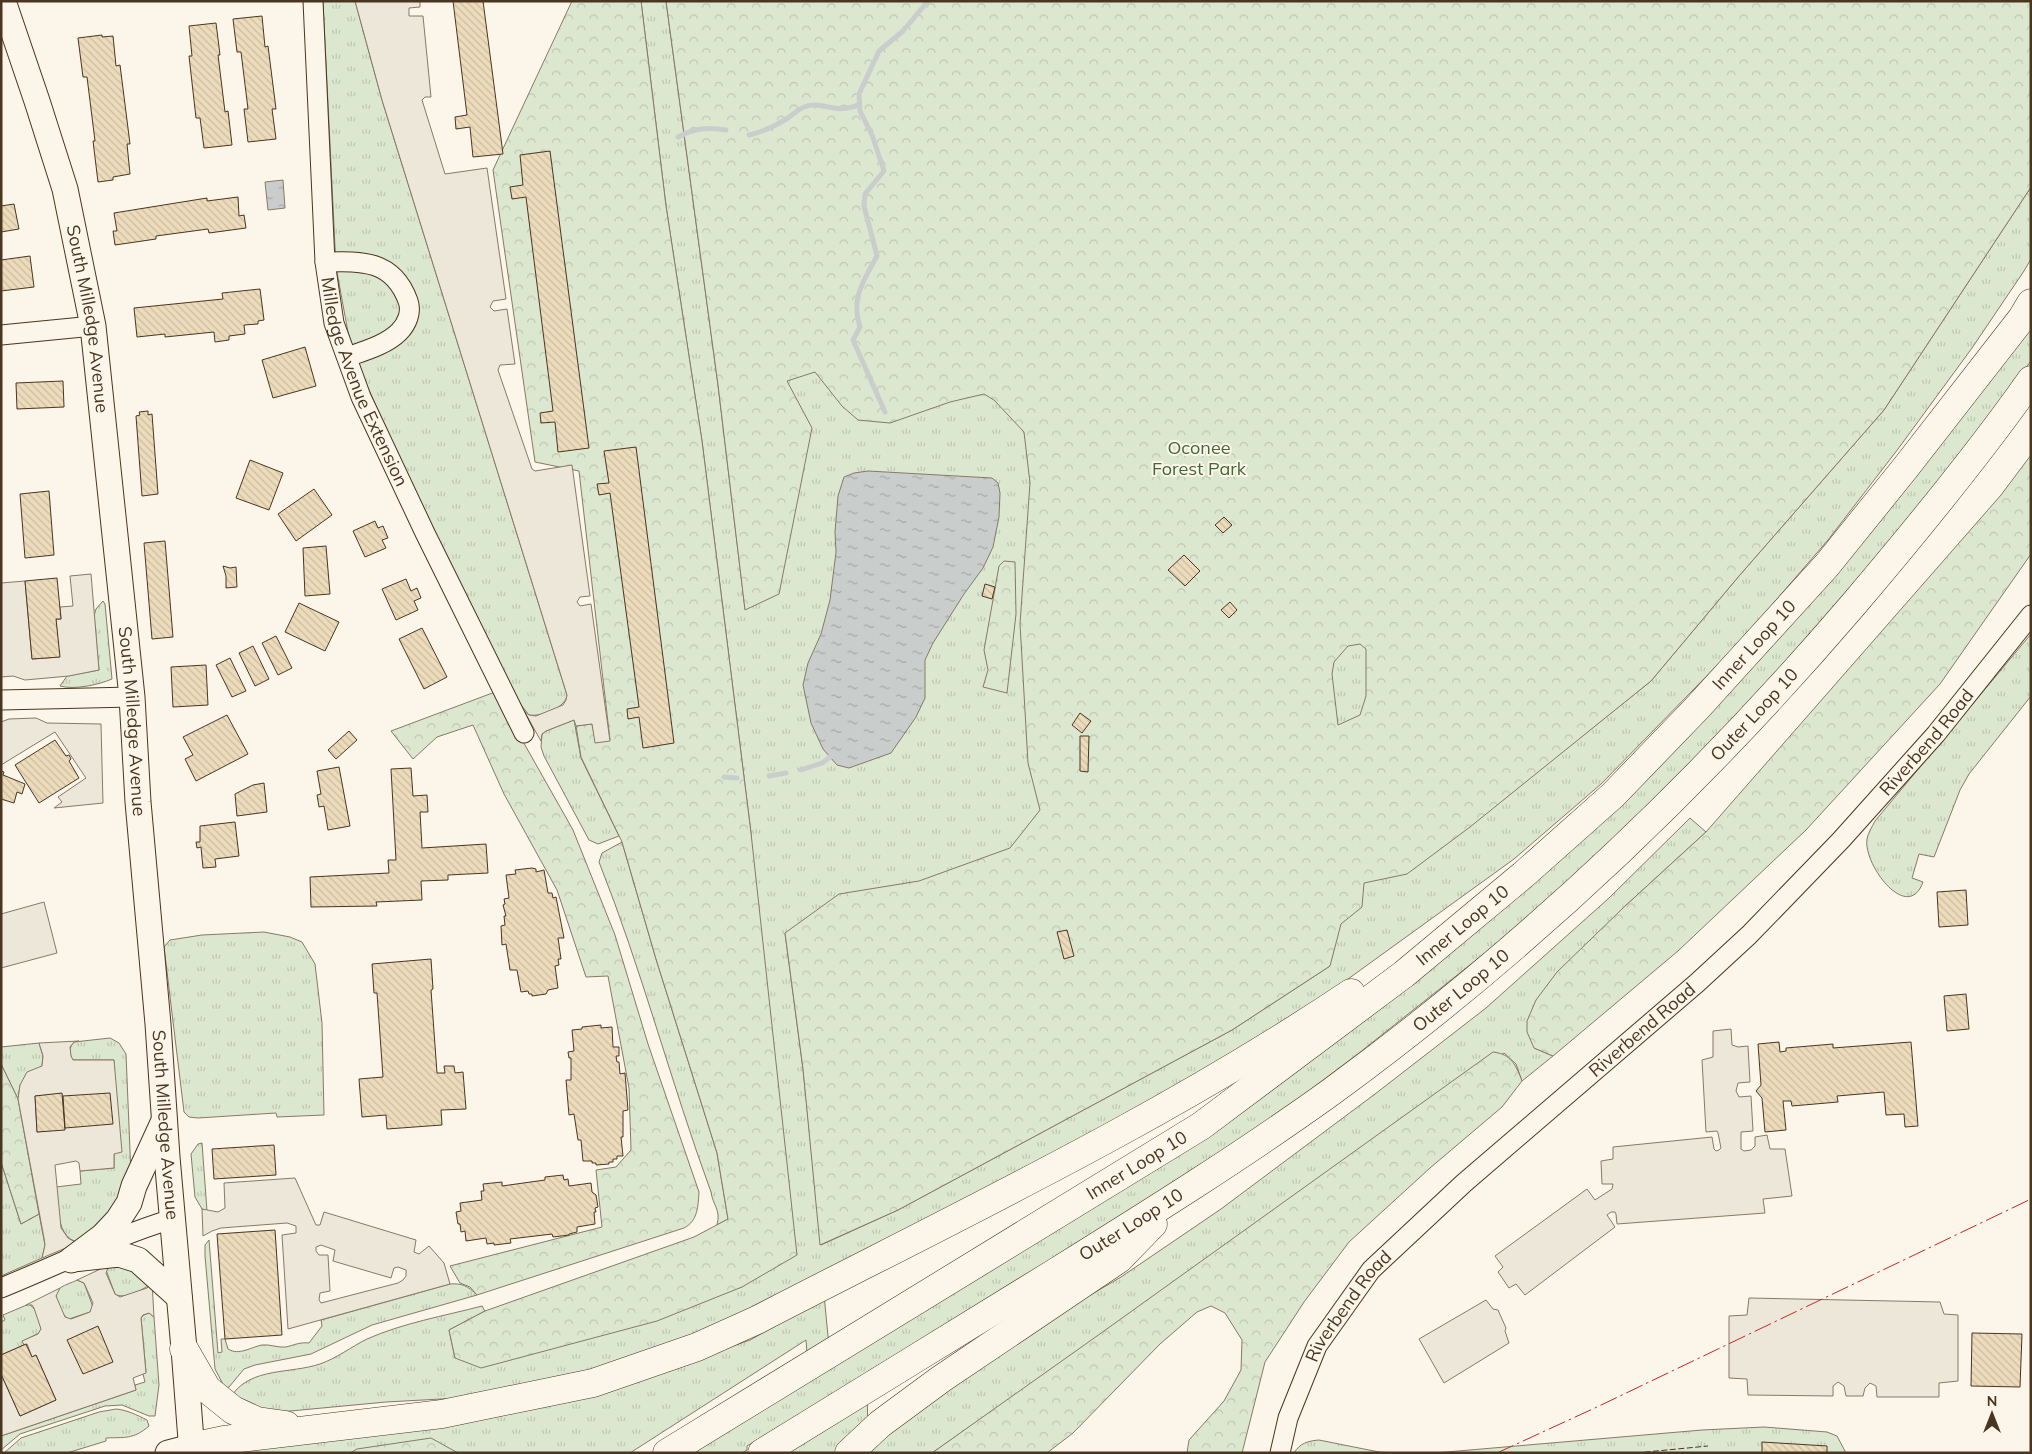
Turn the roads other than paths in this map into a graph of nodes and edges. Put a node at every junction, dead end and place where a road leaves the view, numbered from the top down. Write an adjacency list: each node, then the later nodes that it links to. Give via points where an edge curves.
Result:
1 (313, 1): 3 (street, Milledge Avenue Extension)
2 (4, 12): 5 (main road, South Milledge Avenue, via 65,189)
3 (325, 262): 7 (street, Milledge Avenue Extension, via 334,323); 7 (street, via 360,261 384,269 397,279 410,306 408,320 399,332)
4 (2031, 304): 13 (highway, Inner Loop 10, via 1827,565 1619,788)
5 (93, 326): 6 (street); 10 (main road, South Milledge Avenue)
6 (1, 335)
7 (347, 357): 12 (street, Milledge Avenue Extension, via 361,397)
8 (2031, 380): 15 (highway, Outer Loop 10, via 1911,538 1807,659 1722,751 1634,838 1469,984 1332,1091)
9 (2031, 615): 26 (street, Riverbend Road, via 1930,741 1749,935 1464,1183 1371,1270 1317,1346 1288,1418)
10 (132, 696): 11 (street); 14 (main road, South Milledge Avenue)
11 (1, 700)
12 (524, 734)
13 (1524, 875): 21 (highway, via 1329,1008 1132,1126 757,1320 697,1347 593,1384 442,1414); 24 (highway, Inner Loop 10, via 1404,974 1201,1126)
14 (164, 1121): 16 (main road, South Milledge Avenue); 17 (main road, via 129,1203 118,1220)
15 (1180, 1196): 23 (highway, Outer Loop 10); 25 (highway, via 1119,1259 941,1379 880,1424)
16 (172, 1219): 17 (street, via 130,1232); 19 (main road, South Milledge Avenue)
17 (71, 1260): 18 (street); 19 (main road, via 119,1254 138,1260)
18 (1, 1288)
19 (179, 1297): 20 (main road, South Milledge Avenue)
20 (184, 1348): 21 (highway, via 207,1389 235,1412 257,1421); 22 (main road, South Milledge Avenue)
21 (312, 1429): 22 (highway, via 224,1440)
22 (183, 1451)
23 (765, 1451)
24 (667, 1453)
25 (849, 1453)
26 (1280, 1453)

